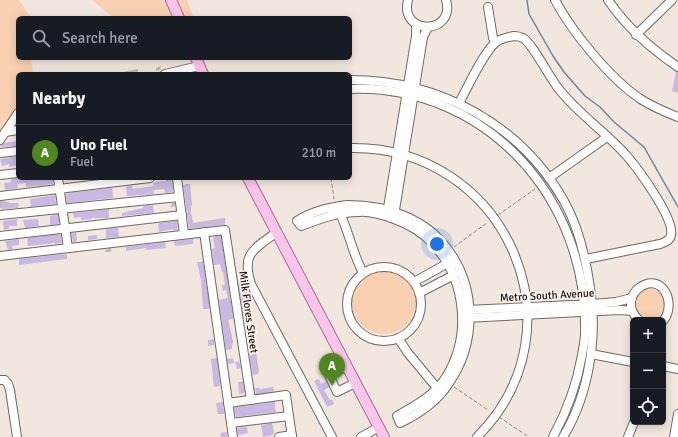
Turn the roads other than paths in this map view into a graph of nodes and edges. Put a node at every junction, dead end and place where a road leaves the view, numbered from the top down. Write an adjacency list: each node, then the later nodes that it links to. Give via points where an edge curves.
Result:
1 (171, 0): 10 (main road)
2 (408, 0): 11 (street, via 408,12)
3 (446, 0): 12 (street, via 448,9 444,18 437,25)
4 (555, 0): 23 (street, via 588,48 625,87 640,98)
5 (608, 0): 13 (street)
6 (672, 0): 13 (street)
7 (676, 0): 8 (street)
8 (678, 3)
9 (488, 7): 14 (street, via 493,38)
10 (178, 16)
11 (416, 24): 12 (street); 20 (street)
12 (428, 27): 20 (street, via 423,37)
13 (636, 35): 16 (street)
14 (496, 42): 21 (street, via 487,52); 26 (street, via 516,36 523,38 573,107)
15 (199, 66): 17 (street)
16 (678, 67)
17 (174, 72)
18 (352, 80): 20 (street, via 371,80)
19 (352, 89): 20 (street)
20 (411, 92): 21 (street); 31 (street); 61 (street, via 479,124 522,160 547,192 564,225 578,264)
21 (459, 103): 34 (street, via 508,134 530,154)
22 (16, 116): 25 (street)
23 (678, 117)
24 (16, 130): 25 (street)
25 (5, 132): 27 (street)
26 (607, 137): 34 (street); 53 (street, via 626,155 654,193 672,233 668,241 660,244)
27 (0, 140)
28 (352, 148): 31 (street)
29 (16, 151): 30 (street)
30 (0, 153)
31 (401, 153): 43 (street); 64 (street, via 422,160 454,178 478,198 494,217 518,263)
32 (16, 173): 33 (street)
33 (0, 175)
34 (548, 178): 53 (street, via 564,202)
35 (58, 180): 39 (street)
36 (132, 180): 39 (street)
37 (177, 180): 41 (street)
38 (249, 180): 48 (main road)
39 (60, 188): 40 (street); 42 (street)
40 (0, 196)
41 (179, 197): 42 (street); 45 (street)
42 (62, 209): 44 (street); 46 (street)
43 (391, 214): 54 (street, via 427,238); 55 (street, via 375,206 359,205 338,209); 66 (street, via 417,222 449,250 464,278 469,298)
44 (0, 215)
45 (182, 215): 46 (street); 49 (street)
46 (65, 228): 50 (street); 51 (street)
47 (204, 232): 49 (street); 78 (street, Milk Flores Street, via 226,232); 79 (street)
48 (276, 232): 72 (main road); 89 (street, via 251,253 248,262 251,284)
49 (184, 234): 51 (street)
50 (0, 236)
51 (68, 248): 52 (street)
52 (0, 256)
53 (586, 259): 62 (street)
54 (448, 263): 56 (street); 57 (street)
55 (363, 273): 57 (street, via 376,268 390,268 403,273); 69 (street, via 353,282 348,295 347,308 351,321 359,332 371,339 384,341)
56 (454, 275): 58 (street); 66 (street)
57 (414, 282): 58 (street)
58 (419, 293): 69 (street, via 421,305 416,322 409,332)
59 (674, 296): 60 (street, via 659,284 651,283 640,287); 63 (street)
60 (632, 298): 62 (street, Metro South Avenue); 65 (street)
61 (584, 308): 62 (street, Metro South Avenue); 64 (street, Metro South Avenue); 93 (street, via 585,335 579,372 570,400)
62 (593, 308): 65 (street, Metro South Avenue); 70 (street)
63 (674, 310): 68 (street)
64 (527, 311): 66 (street, Metro South Avenue); 92 (street, via 524,350 513,384 496,415)
65 (632, 311): 67 (street)
66 (466, 314): 77 (street, via 453,366); 77 (street, via 468,338 464,354 449,384 431,403 400,423 397,416 415,406)
67 (637, 317)
68 (666, 318)
69 (398, 338): 77 (street)
70 (592, 354): 71 (street); 94 (street, via 579,402)
71 (630, 361)
72 (347, 366): 76 (main road); 76 (street, via 329,375 337,392)
73 (666, 367): 74 (street)
74 (678, 369)
75 (0, 380): 86 (street, via 5,380 10,390)
76 (355, 383): 84 (main road)
77 (437, 388)
78 (251, 400): 79 (street); 81 (street, via 286,395)
79 (228, 403): 82 (street)
80 (678, 414): 96 (street)
81 (289, 416): 82 (street); 85 (street)
82 (231, 423): 87 (street)
83 (633, 425): 95 (street)
84 (379, 427): 90 (street); 91 (main road)
85 (292, 436): 88 (street)
86 (17, 437)
87 (233, 437)
88 (280, 437)
89 (332, 437)
90 (361, 437)
91 (384, 437)
92 (476, 437)
93 (553, 437)
94 (563, 437)
95 (628, 437)
96 (674, 437)

